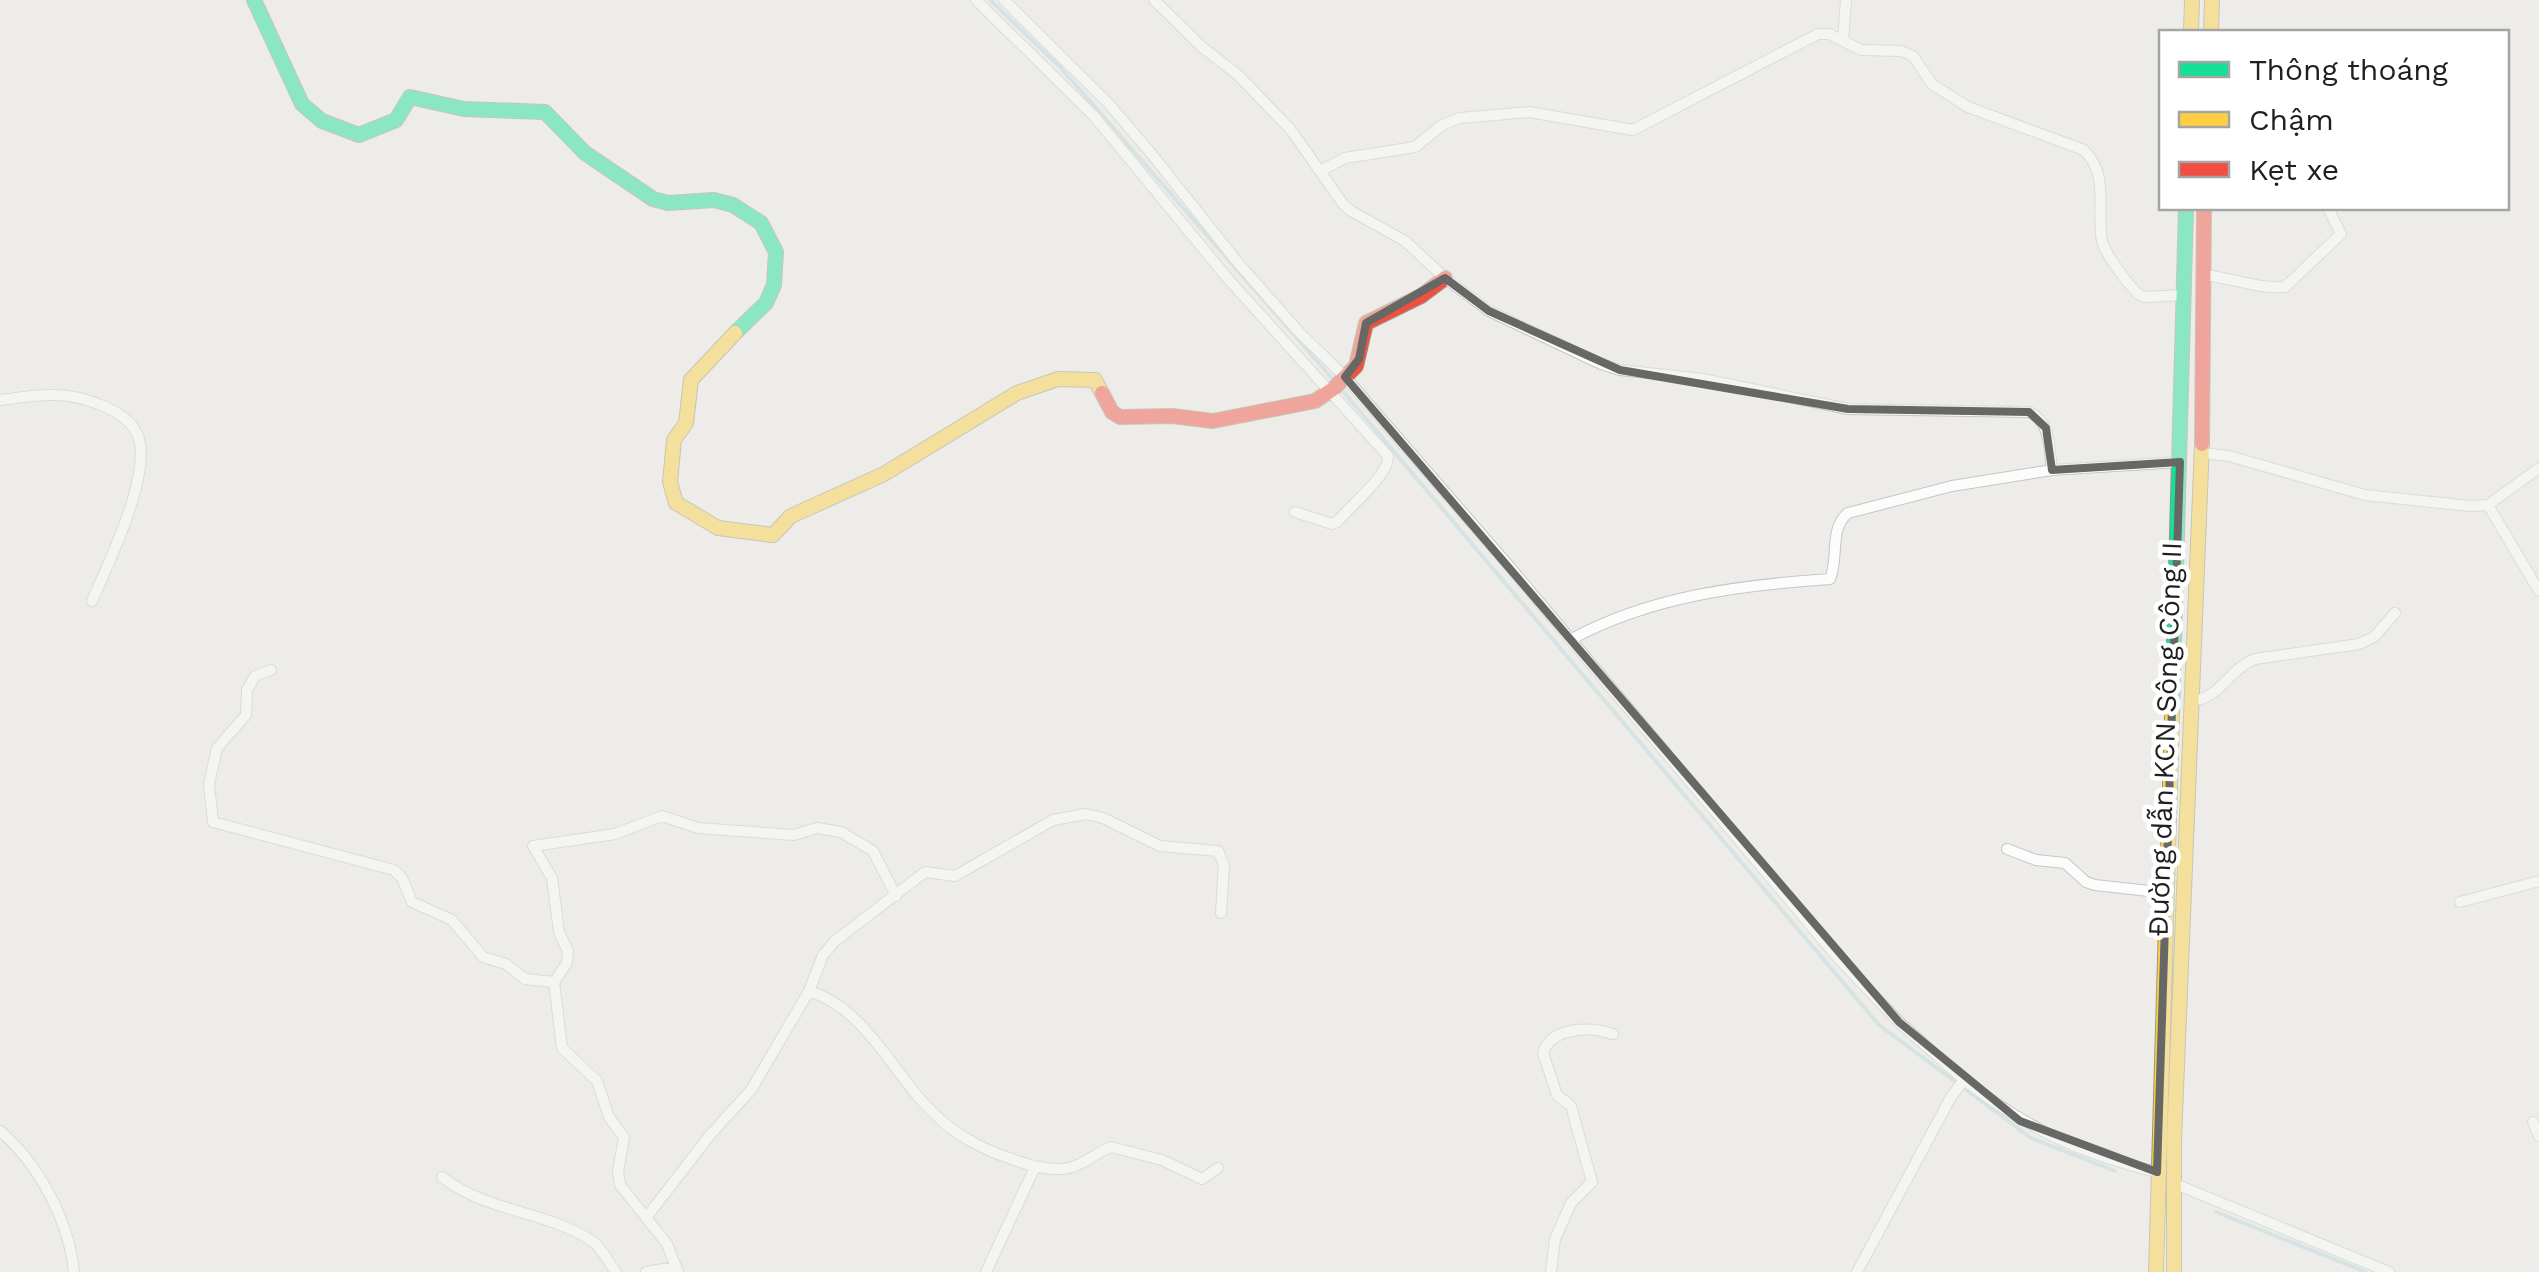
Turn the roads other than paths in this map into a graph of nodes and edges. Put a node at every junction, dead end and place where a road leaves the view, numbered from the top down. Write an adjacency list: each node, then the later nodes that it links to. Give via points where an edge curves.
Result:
1 (254, 0): 18 (street, via 302,104 322,121 358,135 396,120 410,97 464,109 544,112 573,144 652,199 717,200 765,228 778,258 774,289 702,365 692,380 686,423 675,436 670,482 678,506 711,525 772,535 792,516 884,474 1009,396 1058,379 1095,380 1120,417 1204,421 1307,404)
2 (976, 0): 18 (street, via 1094,116 1229,280)
3 (1004, 0): 18 (street, via 1108,103)
4 (1154, 0): 11 (street, via 1238,75)
5 (1846, 0): 10 (street)
6 (2192, 0): 8 (street)
7 (2212, 0): 9 (street)
8 (2191, 30)
9 (2211, 30)
10 (1844, 40): 11 (street, via 1818,34 1632,130 1529,112 1460,118 1415,147 1345,158); 17 (street, via 1860,50 1913,56 1932,84 1968,107 2084,150 2100,178 2108,254 2138,294)
11 (1322, 170): 16 (street, via 1343,204 1405,242)
12 (2186, 210): 17 (street, Đường dẫn KCN Sông Công II)
13 (2204, 210): 15 (street, Đường dẫn KCN Sông Công II)
14 (2329, 210): 15 (street, via 2341,234 2285,287)
15 (2204, 275): 20 (street, Đường dẫn KCN Sông Công II)
16 (1445, 278): 18 (street, via 1366,323 1359,360); 23 (street, via 1489,311 1620,370 1703,378 1848,409 2028,412 2046,428)
17 (2184, 295): 21 (street, Đường dẫn KCN Sông Công II)
18 (1337, 385): 25 (street, via 1389,466 1337,522); 29 (street)
19 (0, 400): 27 (street, via 70,396 106,407 138,436 128,515)
20 (2202, 453): 24 (street, via 2365,495); 31 (street, Đường dẫn KCN Sông Công II)
21 (2180, 462): 23 (street); 30 (street, Đường dẫn KCN Sông Công II)
22 (2539, 468): 24 (street)
23 (2052, 470): 29 (street, via 1848,513 1837,527 1830,579 1678,599 1619,615)
24 (2488, 505): 26 (street)
25 (1294, 512)
26 (2539, 591)
27 (92, 601)
28 (2395, 613): 33 (street, via 2374,637 2328,651 2250,661 2208,698)
29 (1570, 640): 43 (street, via 1838,958)
30 (2176, 651): 31 (street); 36 (street, Đường dẫn KCN Sông Công II)
31 (2193, 652): 33 (street, Đường dẫn KCN Sông Công II)
32 (271, 670): 40 (street, via 255,676 246,715 216,748 209,784 213,822 394,870 412,902 452,920 479,954 525,979)
33 (2192, 701): 51 (street, Đường dẫn KCN Sông Công II)
34 (2008, 849): 36 (street, via 2065,863 2095,885)
35 (2539, 881): 38 (street)
36 (2167, 893): 49 (street, Đường dẫn KCN Sông Công II)
37 (896, 896): 39 (street, via 926,872 955,876 1054,820 1086,814 1160,846 1218,850 1224,865); 40 (street, via 873,851 826,828 794,835 698,828 662,816 606,836 534,844 555,888 568,951); 41 (street, via 834,940)
38 (2460, 902)
39 (1221, 913)
40 (554, 982): 52 (street, via 562,1048 601,1088 624,1138 618,1179)
41 (809, 990): 47 (street, via 854,1018 943,1123 996,1154); 52 (street, via 751,1090)
42 (1612, 1034): 58 (street, via 1584,1028 1544,1047 1592,1182 1572,1203 1555,1238)
43 (1963, 1082): 49 (street, via 2036,1129); 59 (street)
44 (2533, 1122): 46 (street)
45 (0, 1131): 54 (street, via 34,1166 66,1226)
46 (2539, 1136)
47 (1035, 1167): 48 (street, via 1068,1168 1111,1147 1202,1178); 57 (street)
48 (1218, 1168)
49 (2157, 1172): 60 (street, Đường dẫn KCN Sông Công II)
50 (442, 1177): 55 (street, via 475,1197 592,1241)
51 (2173, 1182): 61 (street, Đường dẫn KCN Sông Công II); 62 (street)
52 (646, 1218): 53 (street)
53 (677, 1270): 56 (street)
54 (74, 1272)
55 (616, 1272)
56 (646, 1272)
57 (986, 1272)
58 (1550, 1272)
59 (1857, 1272)
60 (2156, 1272)
61 (2174, 1272)
62 (2388, 1272)

